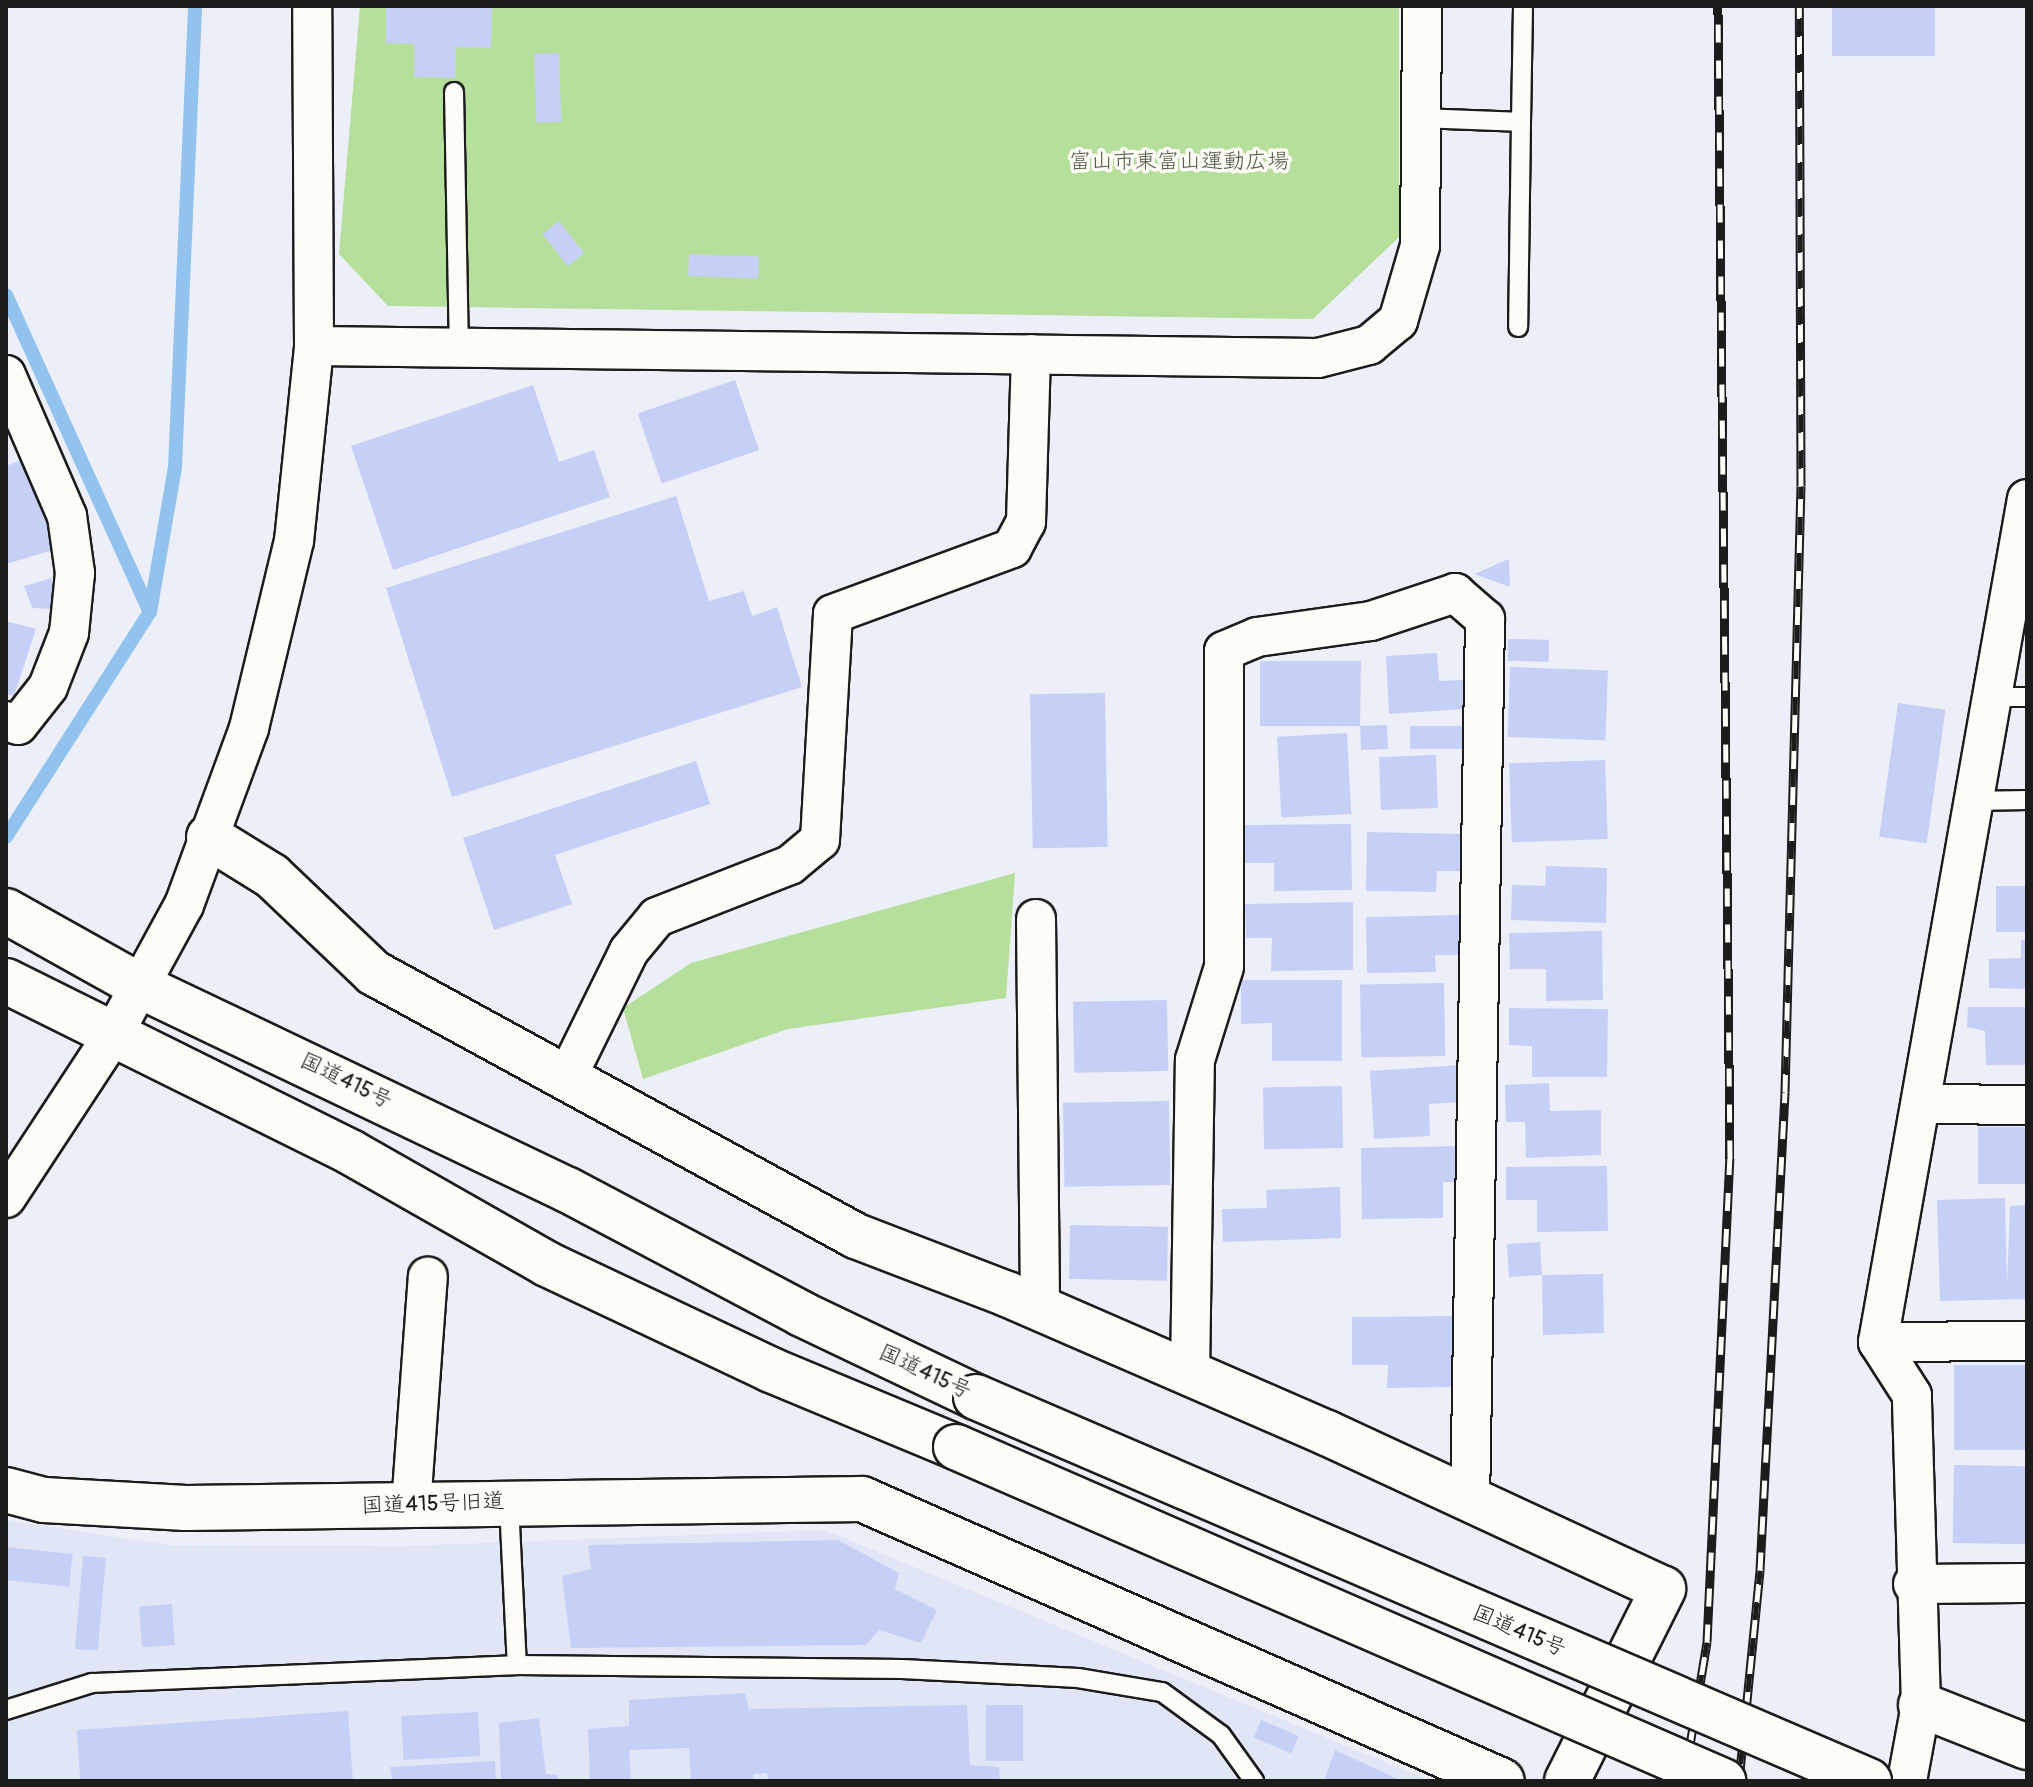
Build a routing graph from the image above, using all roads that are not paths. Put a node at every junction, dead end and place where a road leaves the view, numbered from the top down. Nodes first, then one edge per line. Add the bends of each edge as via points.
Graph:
1 (312, 6) edge
2 (1422, 6) edge
3 (1523, 6) edge
4 (454, 92) dead end
5 (1422, 118) junction
6 (1521, 122) junction
7 (1518, 327) dead end
8 (314, 346) junction
9 (459, 348) junction
10 (1031, 354) junction
11 (6, 375) edge
12 (2027, 499) edge
13 (1988, 697) junction
14 (2027, 697) edge
15 (10, 730) edge
16 (2027, 800) edge
17 (1970, 801) junction
18 (209, 837) junction
19 (19, 918) edge
20 (1036, 919) dead end
21 (6, 981) edge
22 (140, 986) junction
23 (113, 1035) junction
24 (567, 1077) junction
25 (1921, 1104) junction
26 (2027, 1105) edge
27 (6, 1198) edge
28 (428, 1277) dead end
29 (1040, 1310) junction
30 (2027, 1341) edge
31 (1878, 1342) junction
32 (1190, 1373) junction
33 (6, 1490) edge
34 (509, 1501) junction
35 (1470, 1501) junction
36 (411, 1506) junction
37 (2027, 1583) edge
38 (1913, 1584) junction
39 (517, 1665) junction
40 (1921, 1705) junction
41 (6, 1710) edge
42 (2027, 1747) edge
43 (1254, 1781) edge
44 (1502, 1781) edge
45 (1567, 1781) edge
46 (1723, 1781) edge
47 (1869, 1781) edge
48 (1907, 1781) edge

1 - 8 street
2 - 5 street
3 - 6 lane
4 - 9 lane
5 - 6 lane
5 - 10 street via 1420,246 1398,321 1369,345 1318,358
6 - 7 lane
8 - 9 street
8 - 18 street via 294,541 249,728
9 - 10 street
10 - 24 street via 1026,522 1012,548 833,614 820,840 790,865 657,917 629,951
11 - 15 street via 67,516 75,573 69,633 48,687
12 - 13 street
13 - 14 lane
13 - 17 street
16 - 17 lane
17 - 25 street
18 - 22 street via 184,905
18 - 24 main road via 272,876 374,973
19 - 22 main road, 国道415号
20 - 29 street
21 - 23 main road
22 - 23 street
22 - 47 main road, 国道415号, bridge via 525,1169 976,1397
23 - 27 street
23 - 46 main road, bridge via 352,1153 547,1264 771,1370
24 - 29 main road via 856,1236
25 - 26 street
25 - 31 street
28 - 36 street
29 - 32 main road
30 - 31 street
31 - 38 street via 1912,1395
32 - 35 main road
32 - 35 street via 1195,1060 1224,967 1224,651 1257,637 1371,621 1455,593 1485,619
33 - 36 main road, 国道415号旧道 via 44,1500 186,1508
34 - 36 main road, 国道415号旧道
34 - 39 lane
34 - 44 main road, 国道415号旧道 via 862,1499
35 - 45 main road via 1663,1589
37 - 38 street
38 - 40 street
39 - 41 lane via 92,1683
39 - 43 lane via 902,1669 1078,1678 1162,1692 1221,1735
40 - 42 main road
40 - 48 street

